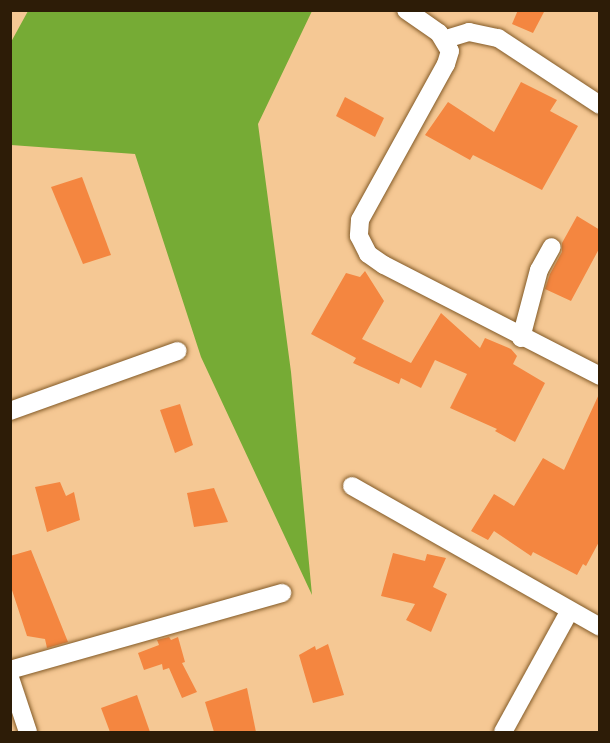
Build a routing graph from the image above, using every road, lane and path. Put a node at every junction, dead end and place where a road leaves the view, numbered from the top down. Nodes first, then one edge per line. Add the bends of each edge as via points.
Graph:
1 (406, 10) edge
2 (446, 39) junction
3 (600, 105) edge
4 (552, 247) dead end
5 (521, 338) junction
6 (177, 351) dead end
7 (600, 376) edge
8 (10, 411) edge
9 (352, 486) dead end
10 (282, 593) dead end
11 (569, 612) junction
12 (600, 627) edge
13 (10, 670) edge
14 (10, 678) edge
15 (28, 732) edge
16 (503, 732) edge

1 - 2 street
2 - 3 street via 469,32 498,38
2 - 5 street via 450,51 446,64 360,220 359,236 368,254 384,265
4 - 5 street via 539,270
5 - 7 street
6 - 8 street
9 - 11 street
10 - 13 street
11 - 12 street
11 - 16 street
14 - 15 street

